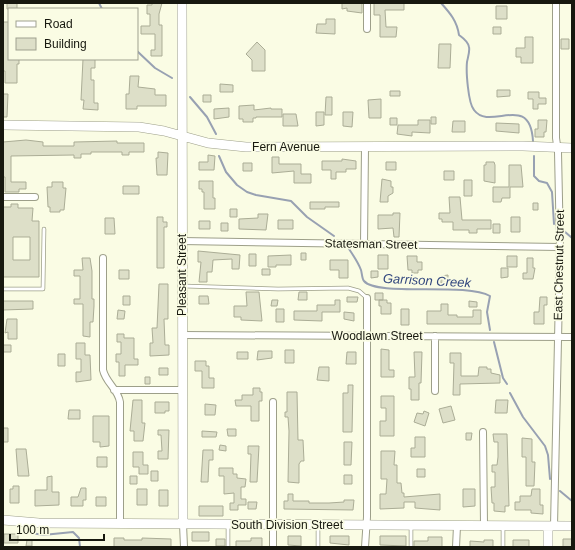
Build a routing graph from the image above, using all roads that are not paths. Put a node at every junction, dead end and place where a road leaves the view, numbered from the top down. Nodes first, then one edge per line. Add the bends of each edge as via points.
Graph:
1 (182, 3) edge
2 (367, 3) edge
3 (556, 3) edge
4 (367, 29) dead end
5 (3, 126) edge
6 (182, 136) junction
7 (365, 147) junction
8 (558, 148) junction
9 (572, 148) edge
10 (3, 197) edge
11 (35, 197) dead end
12 (44, 229) dead end
13 (182, 241) junction
14 (364, 244) junction
15 (560, 247) junction
16 (103, 258) dead end
17 (182, 286) junction
18 (3, 290) edge
19 (367, 298) joint
20 (182, 335) junction
21 (367, 336) junction
22 (435, 336) junction
23 (558, 337) junction
24 (572, 337) edge
25 (114, 390) junction
26 (182, 390) junction
27 (435, 391) dead end
28 (274, 402) dead end
29 (483, 432) dead end
30 (3, 520) edge
31 (120, 524) junction
32 (183, 524) junction
33 (228, 524) junction
34 (273, 524) junction
35 (318, 525) junction
36 (366, 525) junction
37 (411, 525) junction
38 (456, 526) junction
39 (484, 526) junction
40 (503, 526) junction
41 (551, 526) junction
42 (572, 526) edge
43 (184, 547) edge
44 (228, 547) edge
45 (273, 547) edge
46 (318, 547) edge
47 (365, 547) edge
48 (411, 547) edge
49 (456, 547) edge
50 (503, 547) edge
51 (548, 547) edge

1 - 6 street, Pleasant Street
2 - 4 street
3 - 8 street, East Chestnut Street
5 - 6 street, Fern Avenue via 129,126
6 - 7 street, Fern Avenue via 232,146
6 - 13 street, Pleasant Street
7 - 8 street, Fern Avenue
7 - 14 street
8 - 9 street, Fern Avenue
8 - 15 street, East Chestnut Street
10 - 11 street
12 - 18 lane via 43,289
13 - 14 street, Statesman Street
13 - 17 street, Pleasant Street
14 - 15 street, Statesman Street
15 - 23 street, East Chestnut Street
16 - 25 street via 103,370 107,382
17 - 19 lane via 348,288 359,291
17 - 20 street, Pleasant Street
19 - 21 street
20 - 21 street, Woodlawn Street
20 - 26 street, Pleasant Street
21 - 22 street, Woodlawn Street
21 - 36 street
22 - 23 street, Woodlawn Street
22 - 27 street
23 - 24 street, Woodlawn Street
23 - 41 street, East Chestnut Street
25 - 26 street
25 - 31 street via 120,402
26 - 32 street, Pleasant Street
28 - 34 street
29 - 39 street
30 - 31 street, South Division Street
31 - 32 street, South Division Street
32 - 33 street, South Division Street
32 - 43 street, Pleasant Street
33 - 34 street, South Division Street
33 - 44 lane
34 - 35 street, South Division Street
34 - 45 street
35 - 36 street, South Division Street
35 - 46 lane
36 - 37 street, South Division Street
36 - 47 street
37 - 38 street, South Division Street
37 - 48 lane
38 - 39 street, South Division Street
38 - 49 street
39 - 40 street, South Division Street
40 - 41 street, South Division Street
40 - 50 lane
41 - 42 street, South Division Street
41 - 51 street, East Chestnut Street

